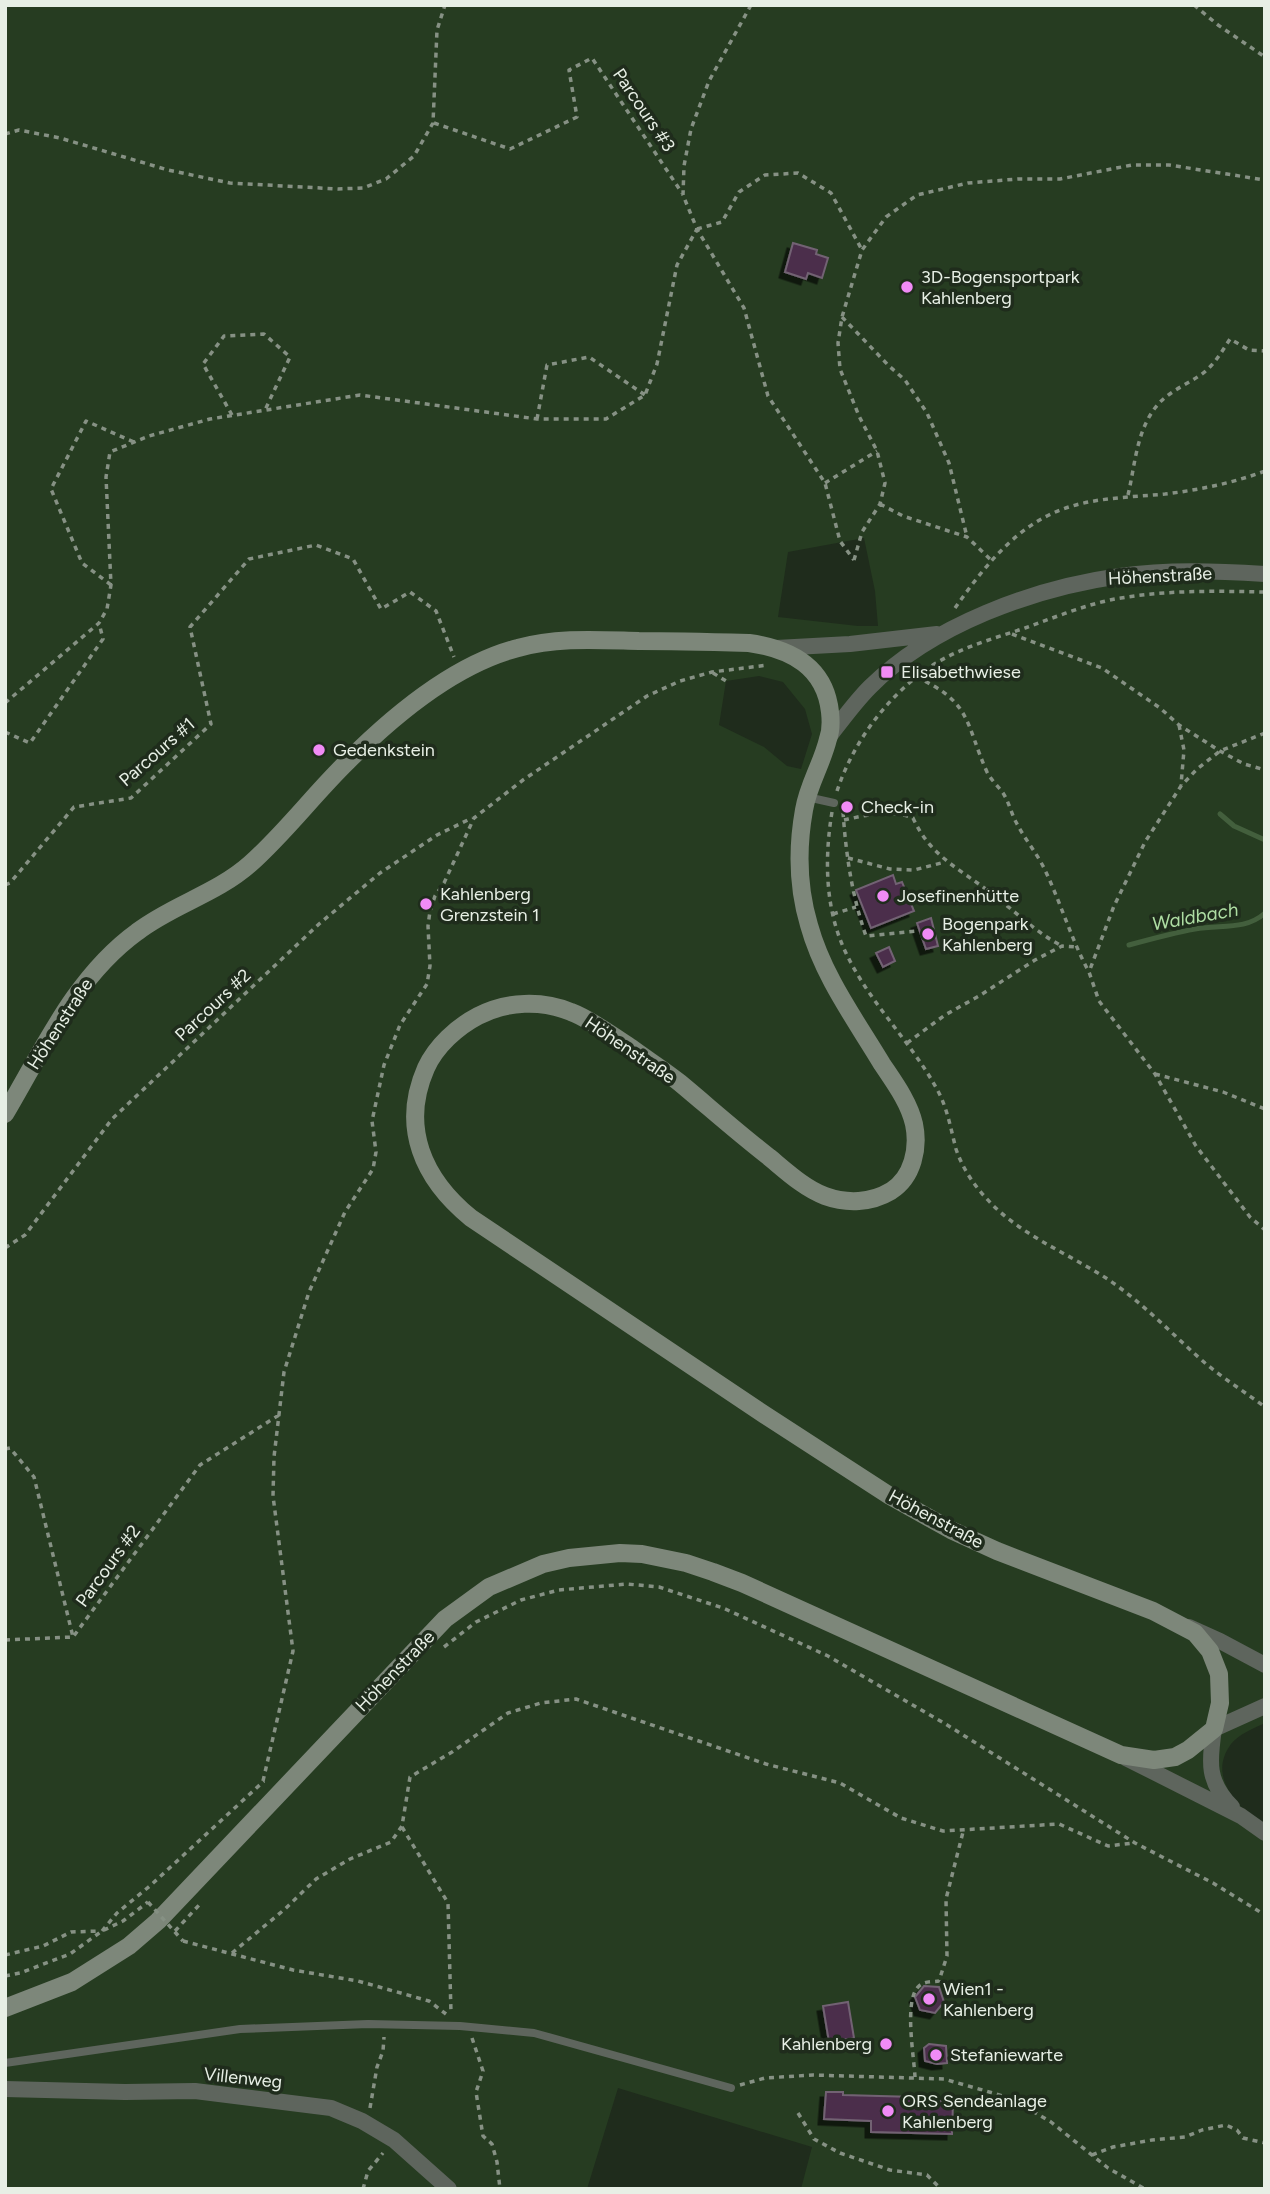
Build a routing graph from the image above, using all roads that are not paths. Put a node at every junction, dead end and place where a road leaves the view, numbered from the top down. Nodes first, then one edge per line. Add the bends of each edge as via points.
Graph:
1 (1265, 574) edge
2 (939, 634) junction
3 (776, 648) junction
4 (829, 737) junction
5 (807, 797) junction
6 (834, 803) road end
7 (5, 1114) edge
8 (1177, 1622) junction
9 (1265, 1665) edge
10 (1265, 1706) edge
11 (1214, 1728) junction
12 (1092, 1743) junction
13 (1241, 1816) junction
14 (1265, 1833) edge
15 (5, 2008) edge
16 (5, 2063) edge
17 (5, 2088) edge
18 (731, 2088) road end
19 (449, 2189) edge

1 - 2 street, Höhenstraße via 1121,576 1055,589
2 - 3 street, Höhenstraße
2 - 4 street, Höhenstraße via 870,687
3 - 4 street, Höhenstraße via 799,659 816,676 826,693
3 - 7 street, Höhenstraße via 726,642 574,640 516,648 460,673 403,712 347,761 235,877 138,930 108,956 73,998
4 - 5 street, Höhenstraße
5 - 6 lane
5 - 8 street, Höhenstraße via 800,859 805,911 815,945 831,980 899,1091 914,1126 910,1168 893,1190 853,1202 824,1196 601,1028 571,1012 530,1004 489,1010 474,1018 441,1044 429,1061 415,1105 425,1162 444,1192 471,1218 890,1496 997,1551
8 - 9 street, Höhenstraße
8 - 11 street, Höhenstraße via 1195,1633 1214,1658 1220,1703
10 - 11 street, Höhenstraße
11 - 12 street, Höhenstraße via 1188,1750 1165,1759 1137,1758
11 - 13 street, Höhenstraße via 1214,1780
12 - 13 street, Höhenstraße
12 - 15 street, Höhenstraße via 704,1569 620,1553 543,1564 489,1587 445,1619 129,1946 72,1982
13 - 14 street, Höhenstraße
16 - 18 lane via 240,2029 460,2026 534,2033
17 - 19 street, Villenweg via 195,2091 331,2108 394,2140

